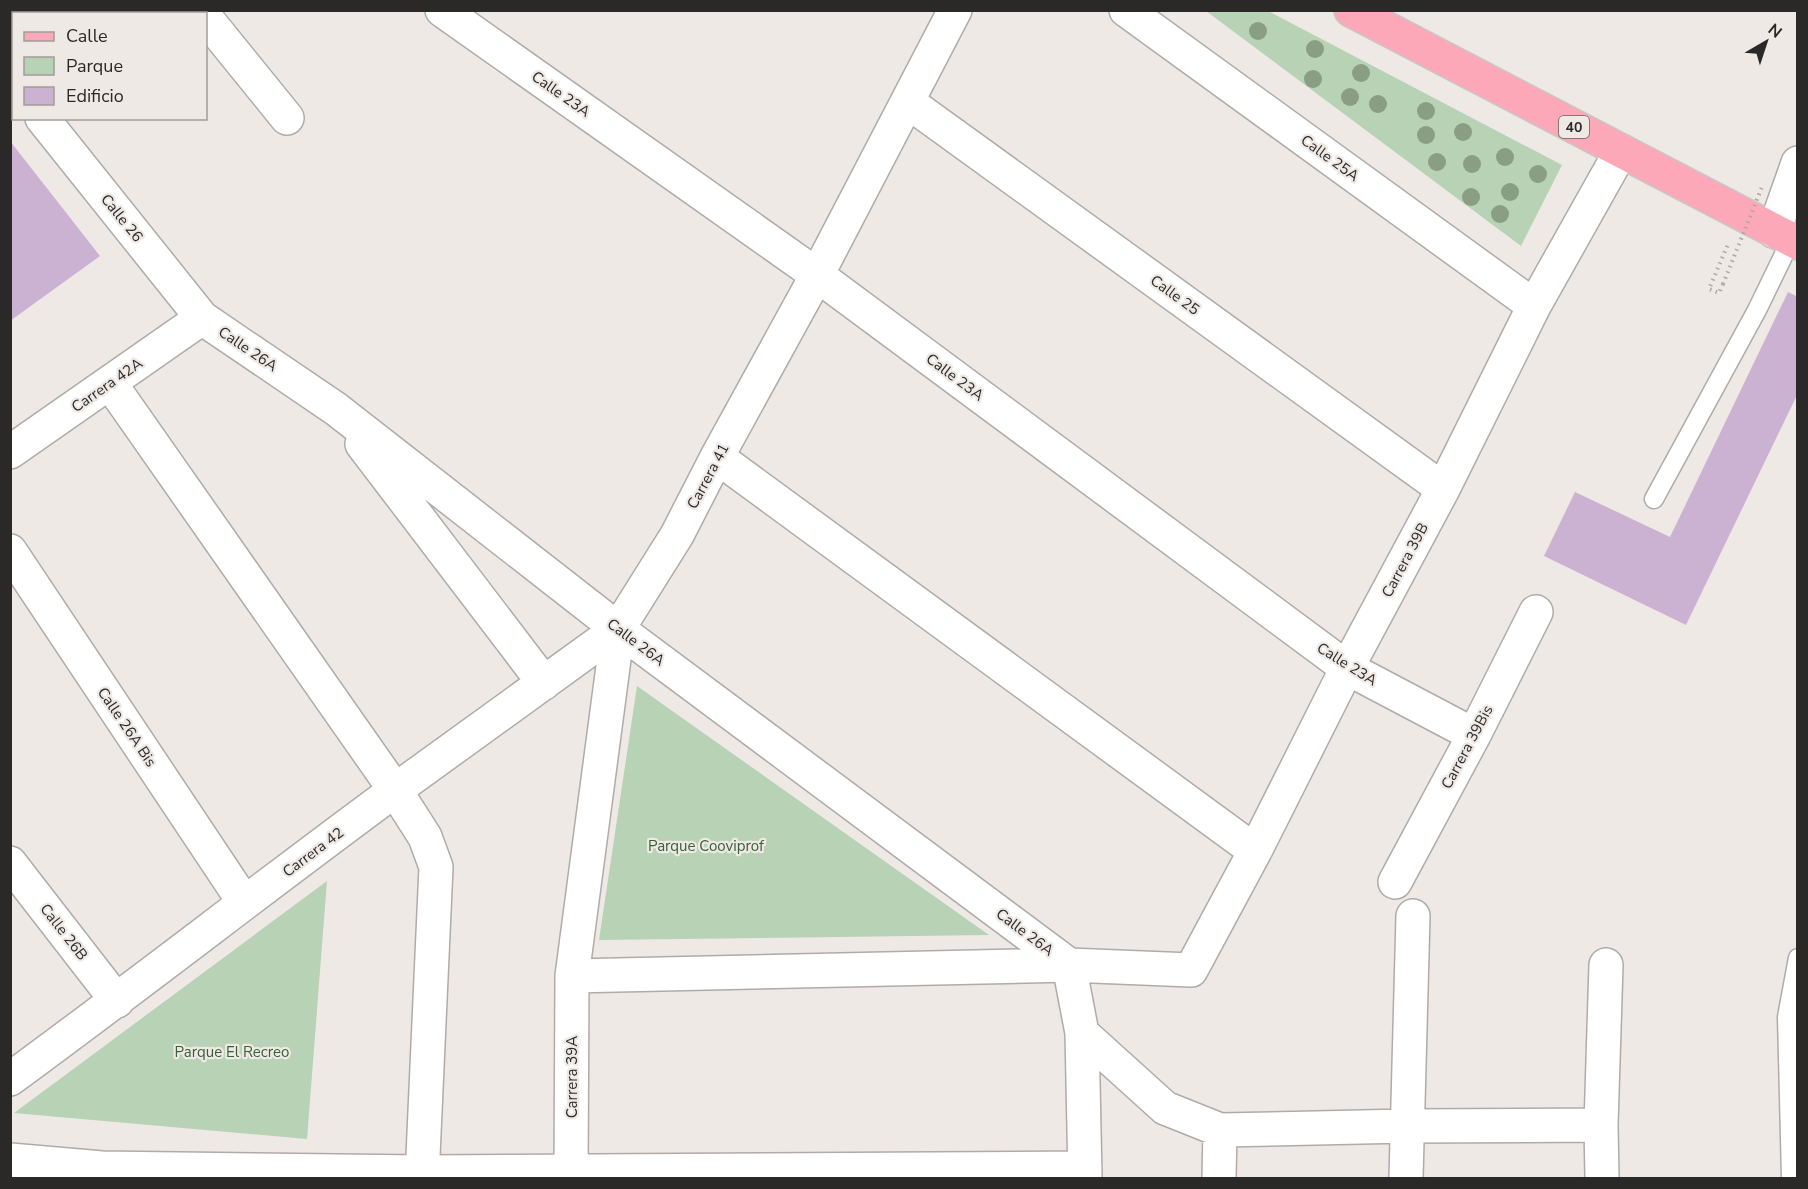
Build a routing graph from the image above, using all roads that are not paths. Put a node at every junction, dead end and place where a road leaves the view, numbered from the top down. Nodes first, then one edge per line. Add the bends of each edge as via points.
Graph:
1 (442, 10) edge
2 (956, 10) edge
3 (1126, 10) edge
4 (1351, 10) edge
5 (207, 19) edge
6 (908, 102) junction
7 (287, 118) dead end
8 (44, 120) edge
9 (1621, 151) junction
10 (1797, 163) edge
11 (1788, 238) edge
12 (817, 274) junction
13 (1534, 306) junction
14 (202, 318) junction
15 (110, 383) junction
16 (336, 409) junction
17 (10, 452) edge
18 (717, 457) junction
19 (1443, 489) junction
20 (1654, 499) dead end
21 (10, 551) edge
22 (1536, 612) dead end
23 (618, 629) junction
24 (1347, 668) junction
25 (544, 683) junction
26 (1474, 735) junction
27 (395, 790) junction
28 (1255, 851) junction
29 (10, 863) edge
30 (1395, 882) dead end
31 (244, 902) junction
32 (1413, 916) dead end
33 (1797, 958) edge
34 (1069, 965) junction
35 (1606, 965) dead end
36 (572, 976) junction
37 (117, 1001) junction
38 (1082, 1033) junction
39 (10, 1078) edge
40 (1601, 1125) junction
41 (1407, 1126) junction
42 (1220, 1130) junction
43 (10, 1160) edge
44 (102, 1173) edge
45 (1085, 1173) edge
46 (267, 1174) edge
47 (422, 1175) edge
48 (572, 1175) edge
49 (1219, 1179) edge
50 (1406, 1179) edge
51 (1602, 1179) edge
52 (1791, 1179) edge

1 - 12 street, Calle 23A
2 - 6 street, Carrera 41
3 - 13 street, Calle 25A
4 - 9 main road, 40
5 - 7 street
6 - 12 street, Carrera 41
6 - 19 street, Calle 25
8 - 14 street, Calle 26
9 - 11 main road, 40
9 - 13 street, Carrera 39B
10 - 11 street
11 - 20 lane via 1757,310
12 - 18 street, Carrera 41
12 - 24 street, Calle 23A
13 - 19 street, Carrera 39B
14 - 15 street, Carrera 42A
14 - 16 street, Calle 26A
15 - 17 street, Carrera 42A
15 - 27 street
16 - 23 street, Calle 26A
16 - 25 street
18 - 23 street, Carrera 41 via 677,535
18 - 28 street
19 - 24 street, Carrera 39B
21 - 31 street, Calle 26A Bis
22 - 26 street, Carrera 39Bis
23 - 25 street, Carrera 42
23 - 34 street, Calle 26A
23 - 36 street, Carrera 41
24 - 26 street, Calle 23A
24 - 28 street, Carrera 39B
25 - 27 street, Carrera 42
26 - 30 street, Carrera 39Bis
27 - 31 street, Carrera 42
27 - 47 street via 425,837 436,867
28 - 34 street, Carrera 39B via 1191,970
29 - 37 street, Calle 26B
31 - 37 street, Carrera 42
32 - 41 street
33 - 52 lane via 1787,1017
34 - 36 street
34 - 38 street
35 - 40 street
36 - 48 street, Carrera 39A
37 - 39 street, Carrera 42
38 - 42 street via 1165,1108
38 - 45 street
40 - 41 street
40 - 51 street
41 - 42 street
41 - 50 street
42 - 49 street
43 - 44 street
44 - 46 street
45 - 48 street
46 - 47 street
47 - 48 street

